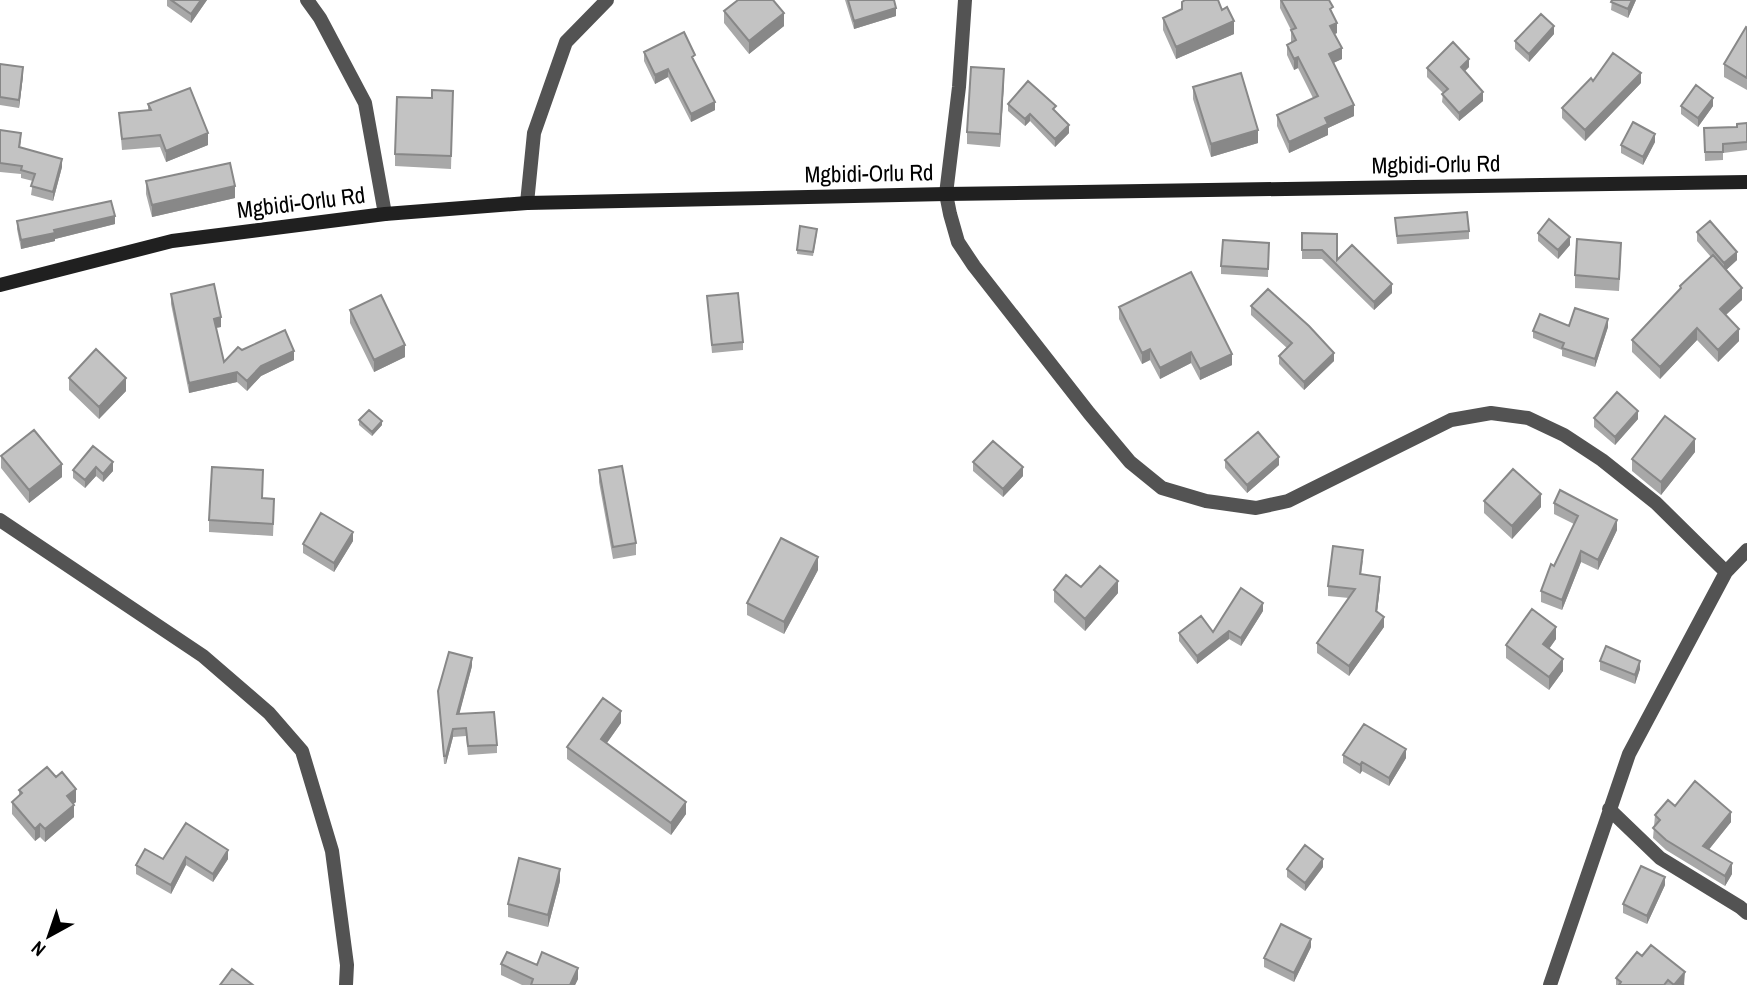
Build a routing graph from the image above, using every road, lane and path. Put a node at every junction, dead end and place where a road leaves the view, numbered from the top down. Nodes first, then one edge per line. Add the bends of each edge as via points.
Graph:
1 (306, 0) edge
2 (607, 0) edge
3 (965, 0) edge
4 (1747, 182) edge
5 (946, 194) junction
6 (527, 203) junction
7 (385, 214) junction
8 (0, 285) edge
9 (0, 520) edge
10 (1747, 550) edge
11 (1726, 572) junction
12 (1609, 809) junction
13 (1747, 913) edge
14 (346, 985) edge
15 (1550, 985) edge

1 - 7 street via 365,103
2 - 6 street via 566,42 534,133
3 - 5 street
4 - 5 main road, Mgbidi-Orlu Rd
5 - 6 main road, Mgbidi-Orlu Rd
5 - 11 street via 958,242 974,266 1130,462 1161,488 1256,508 1288,501 1451,420 1491,414 1528,418 1602,460 1656,503
6 - 7 main road, Mgbidi-Orlu Rd
7 - 8 main road, Mgbidi-Orlu Rd via 172,241
9 - 14 street via 203,656 269,713 302,751 332,852
10 - 11 street
11 - 12 street via 1629,754
12 - 13 street via 1660,858
12 - 15 street

